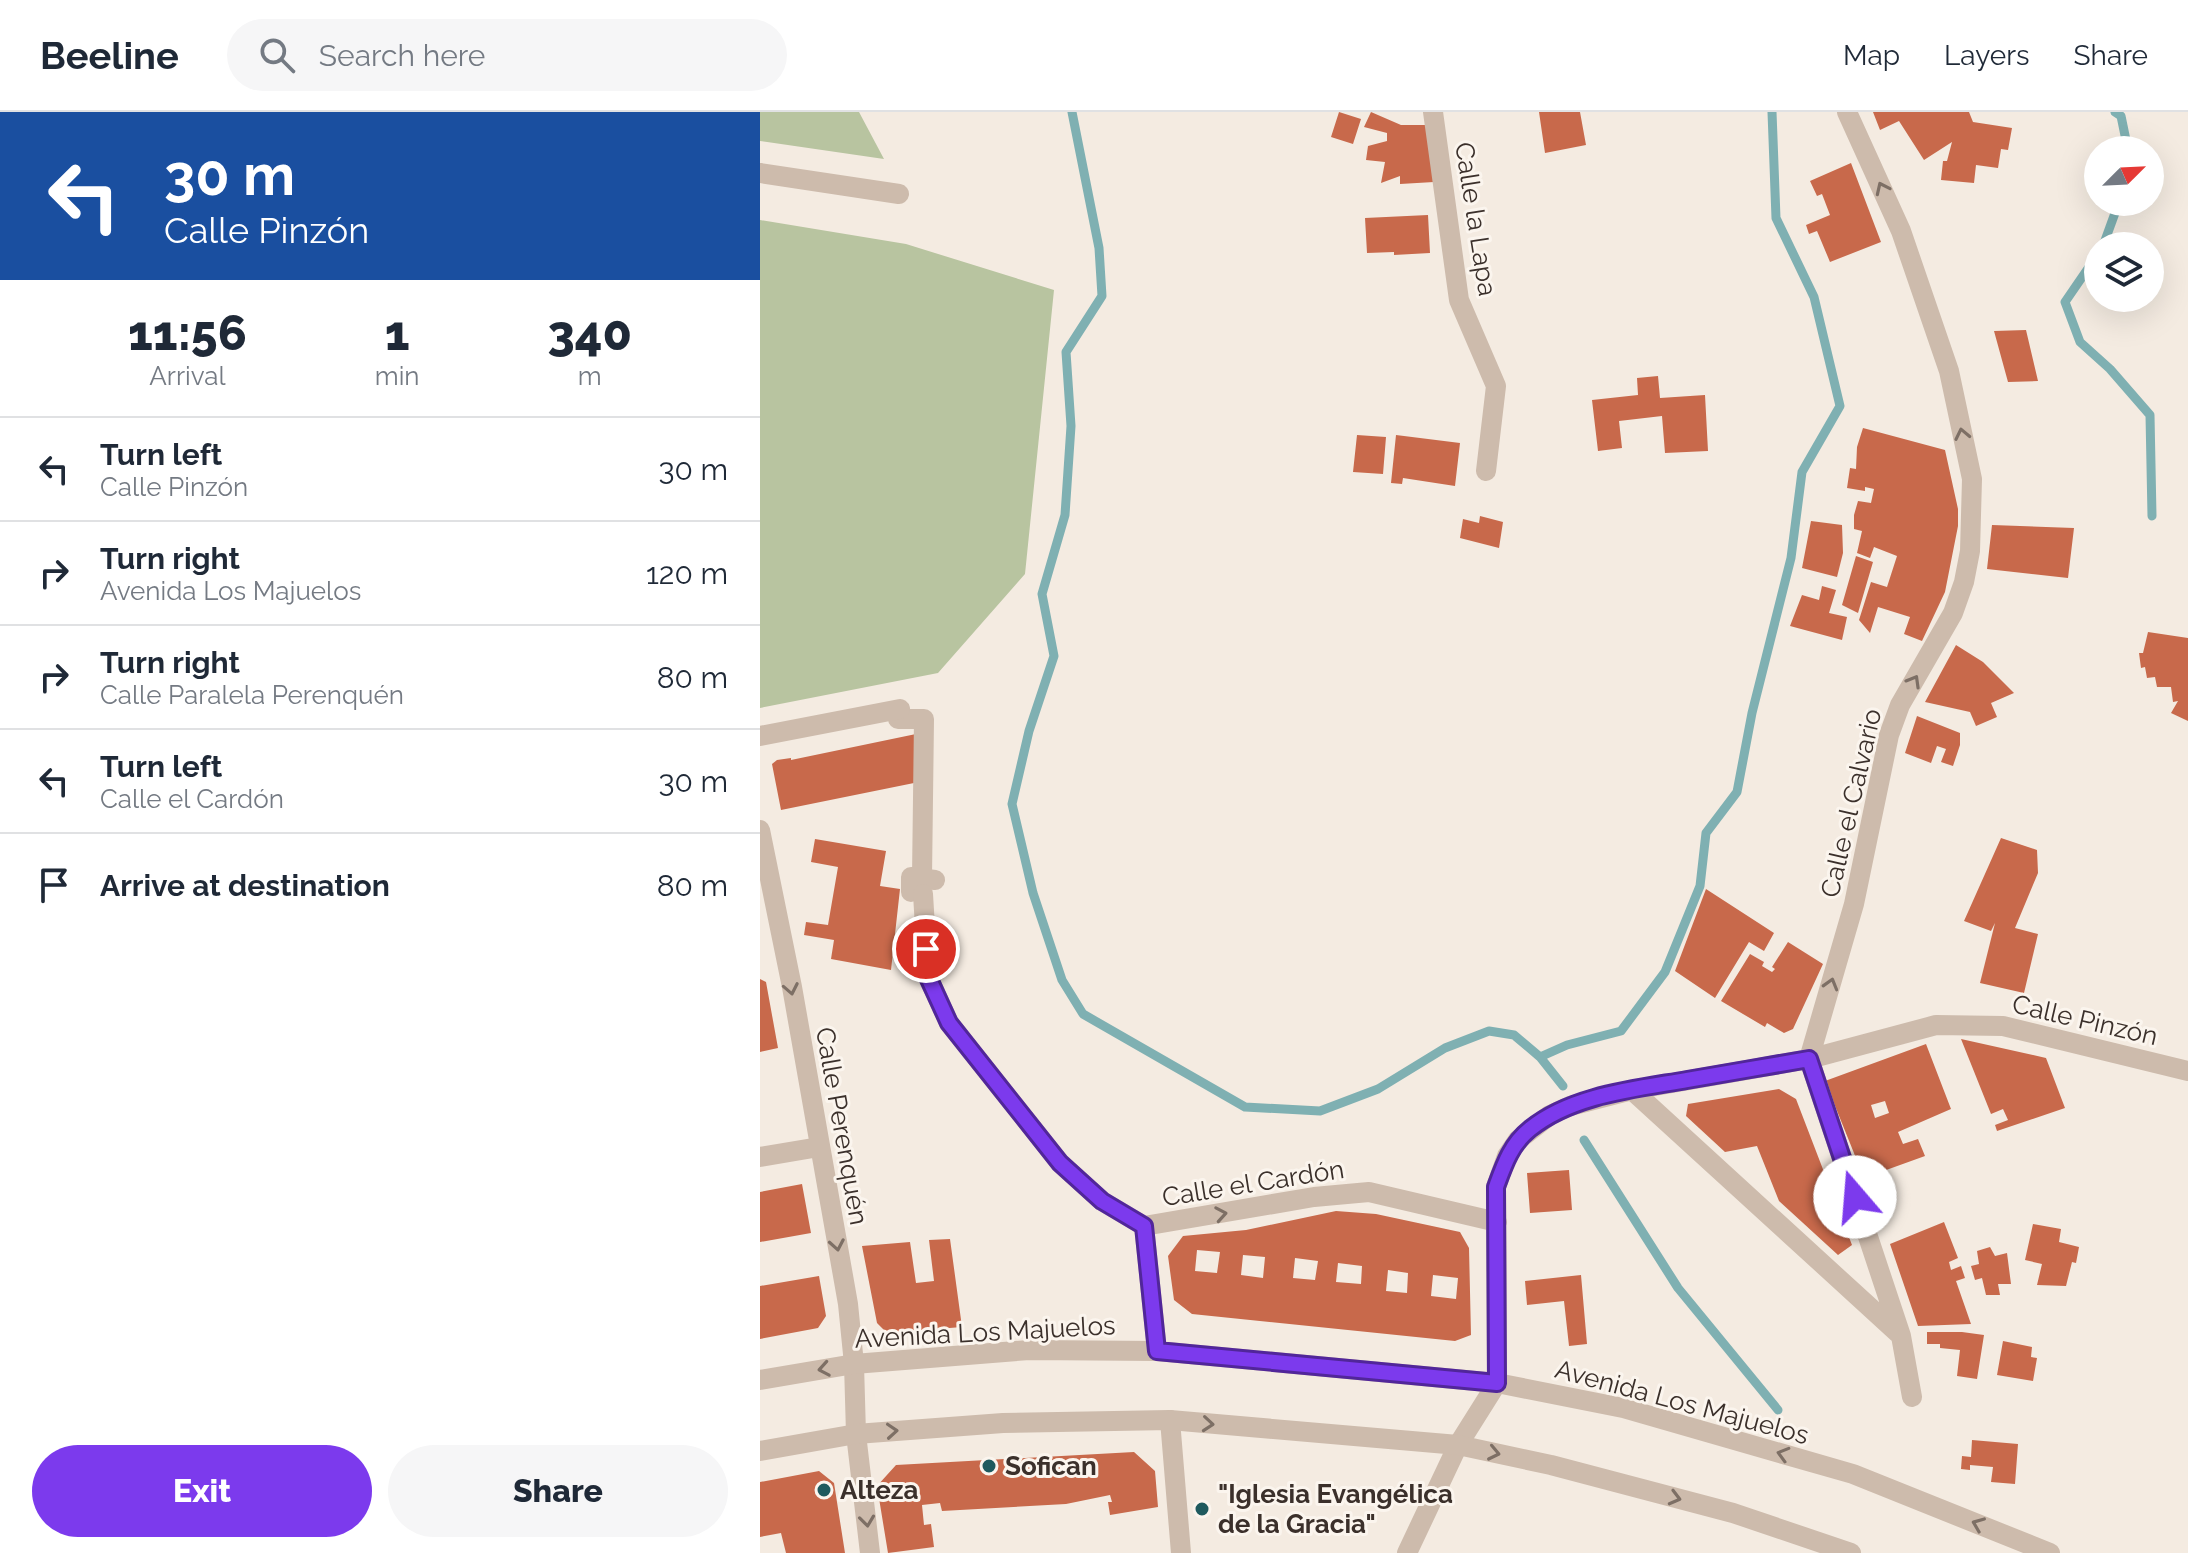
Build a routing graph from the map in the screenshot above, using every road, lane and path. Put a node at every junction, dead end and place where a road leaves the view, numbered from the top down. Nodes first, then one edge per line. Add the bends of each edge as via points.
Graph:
1 (1433, 112) edge
2 (1847, 112) edge
3 (760, 173) edge
4 (899, 194) dead end
5 (1486, 471) dead end
6 (760, 736) edge
7 (760, 830) edge
8 (781, 940) junction
9 (760, 944) edge
10 (1809, 1059) junction
11 (2188, 1071) edge
12 (1632, 1090) junction
13 (819, 1147) junction
14 (760, 1157) edge
15 (1497, 1222) junction
16 (1144, 1226) junction
17 (1901, 1336) junction
18 (1157, 1351) junction
19 (854, 1364) junction
20 (760, 1380) edge
21 (1497, 1383) junction
22 (1912, 1397) dead end
23 (1170, 1420) junction
24 (856, 1434) junction
25 (1458, 1445) junction
26 (760, 1451) edge
27 (870, 1553) edge
28 (1181, 1553) edge
29 (1407, 1553) edge
30 (1851, 1553) edge
31 (2050, 1553) edge

1 - 5 street, Calle la Lapa via 1459,300 1496,386
10 -> 2 street, Calle el Calvario via 1854,904 1889,735 1900,705 1953,613 1970,551 1972,479 1949,371 1901,231
3 - 4 street
6 - 16 street, Calle el Cardón via 899,714 924,719 928,977 949,1023 1060,1163 1102,1201
7 - 8 street, Calle Perenquén
8 - 9 street
8 -> 13 street, Calle Perenquén
10 - 11 street, Calle Pinzón via 1936,1025 2003,1026
10 - 12 street, Calle Pinzón
10 - 17 street
12 - 15 street, Calle Pinzón via 1570,1106 1518,1140 1496,1187
12 - 17 street
13 - 14 street
13 -> 19 street, Calle Perenquén
16 -> 15 street, Calle el Cardón via 1369,1192
15 - 21 street, Calle Pinzón
16 - 18 street
17 - 22 street
18 - 19 street, Avenida Los Majuelos via 1029,1350
18 - 21 street, Avenida Los Majuelos
19 -> 20 street, Avenida Los Majuelos
19 - 24 street, Calle Perenquén
21 - 25 street
31 -> 21 street, Avenida Los Majuelos via 1853,1474 1623,1408
24 -> 23 street via 1003,1423
23 -> 25 street
23 - 28 street
24 - 26 street
24 -> 27 street, Calle Perenquén
25 - 29 street
25 -> 30 street via 1733,1513

